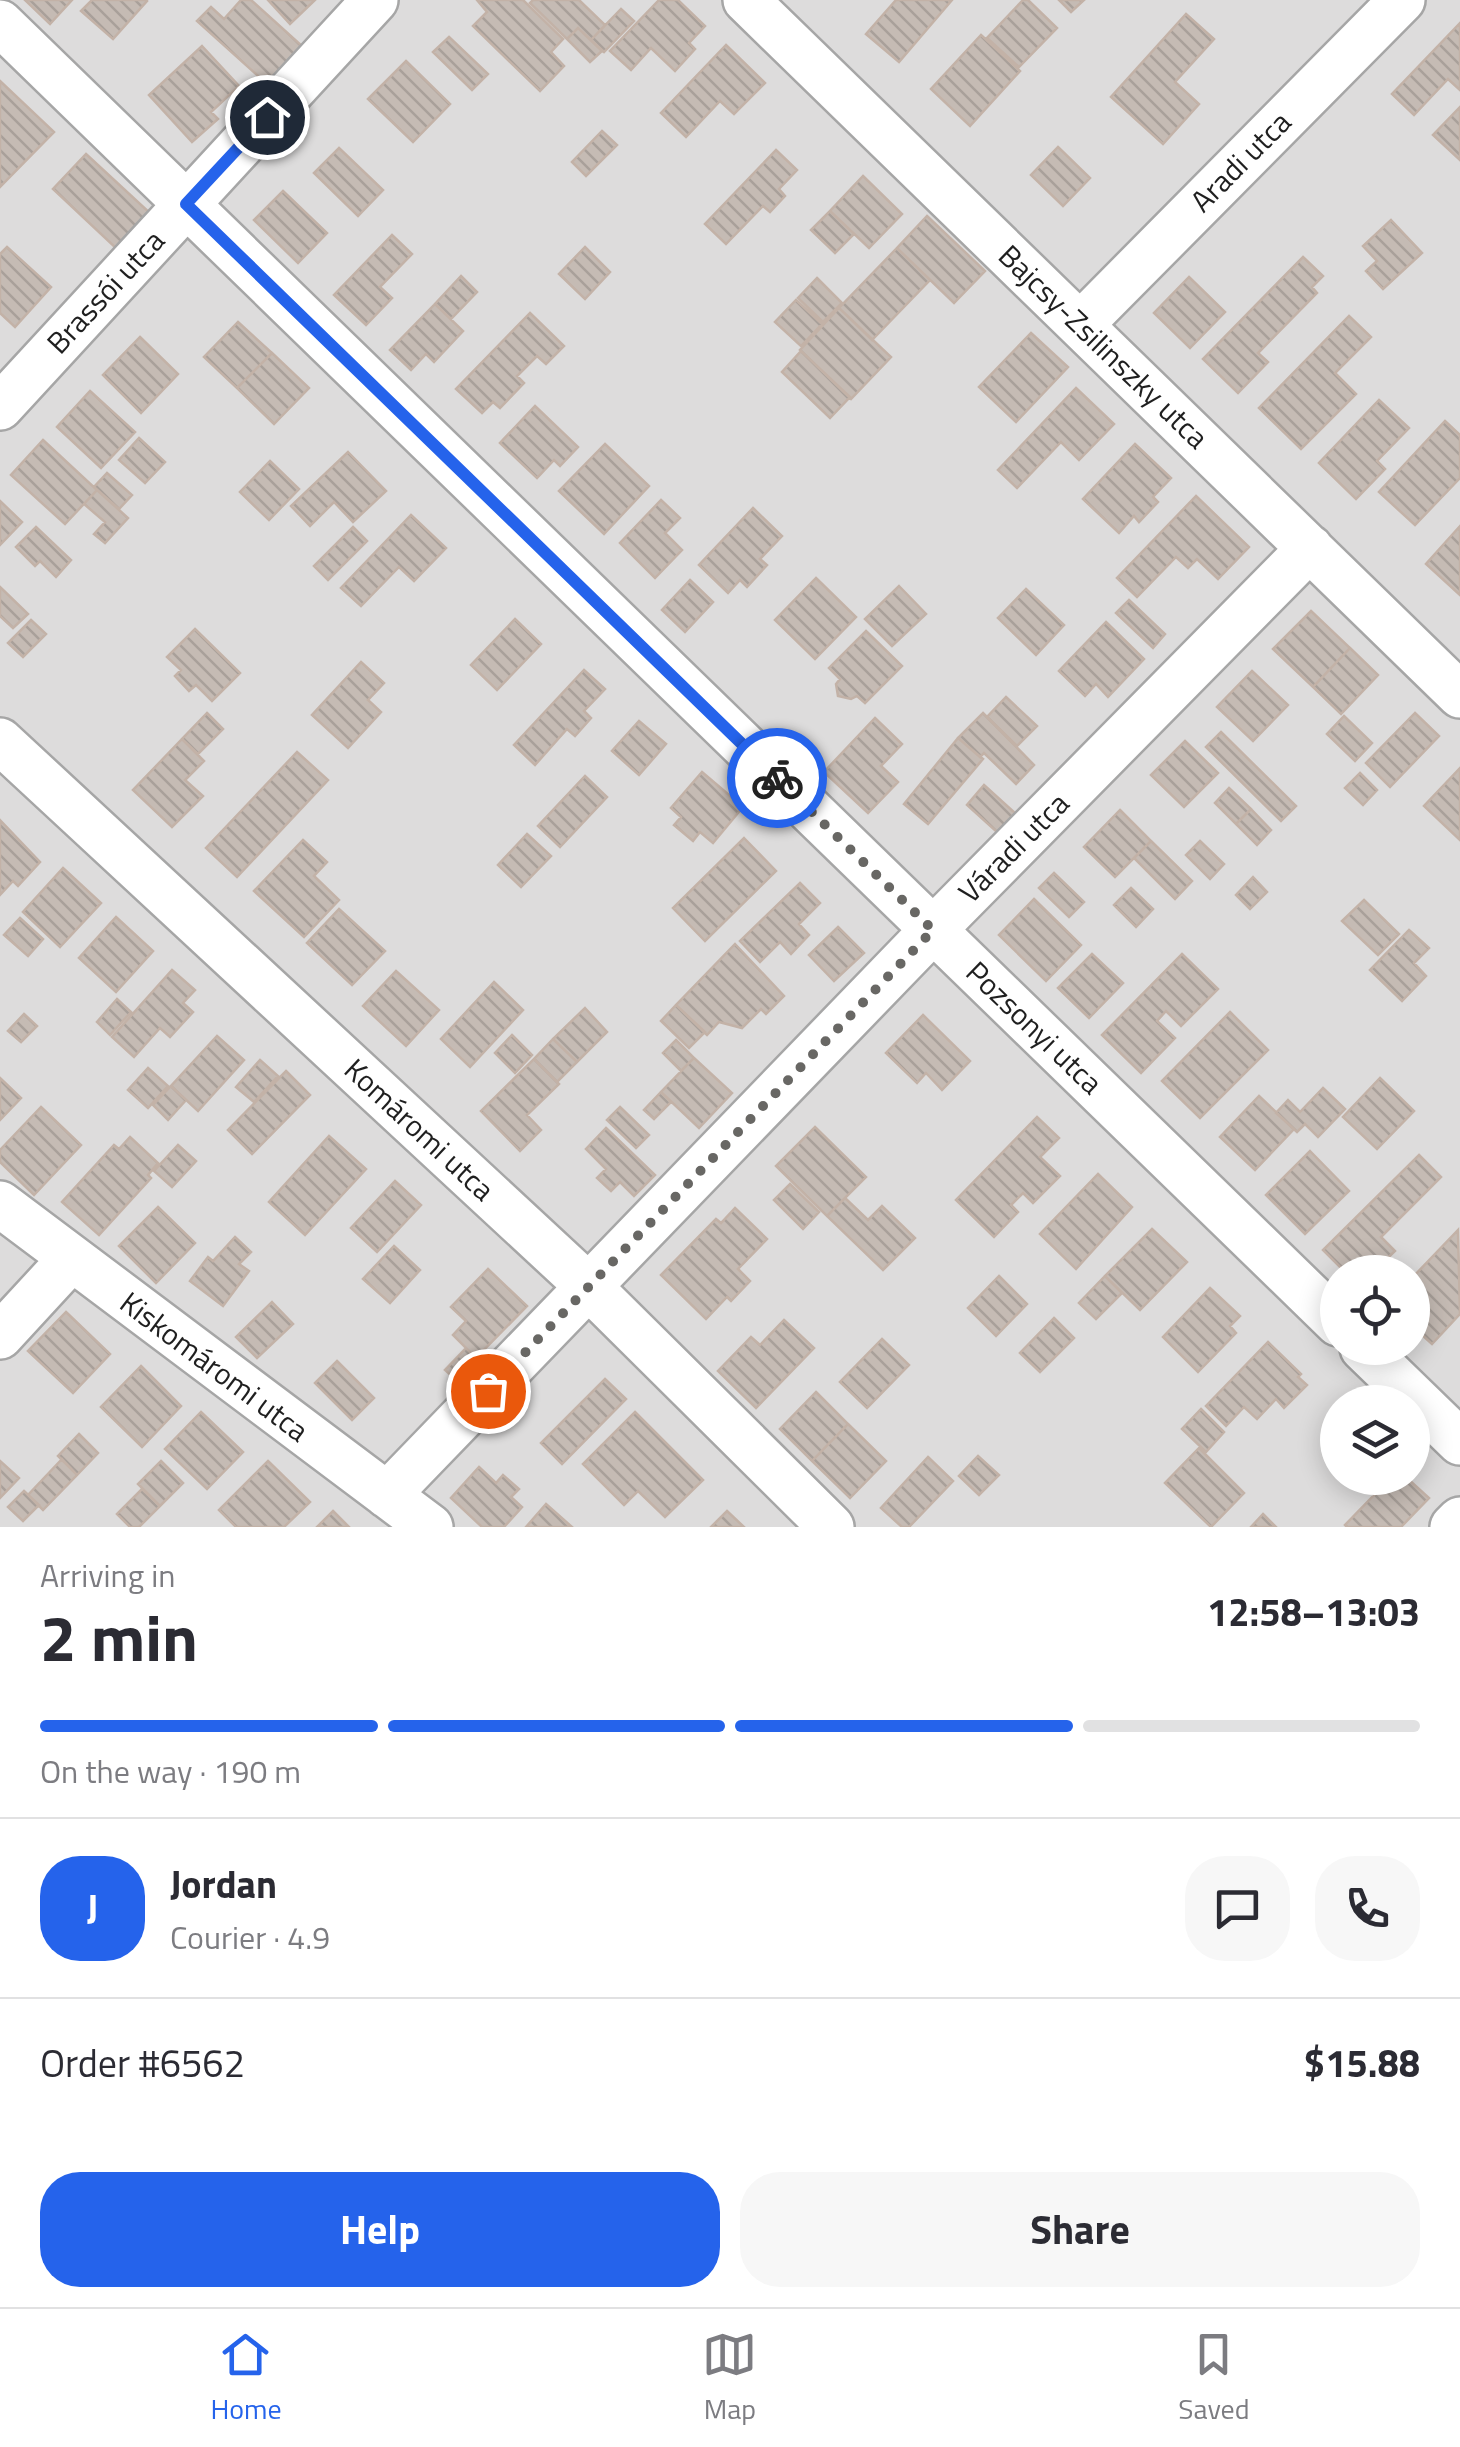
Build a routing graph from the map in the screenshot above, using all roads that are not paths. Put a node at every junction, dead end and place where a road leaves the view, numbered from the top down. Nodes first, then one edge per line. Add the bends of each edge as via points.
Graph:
1 (375, 0) edge
2 (746, 0) edge
3 (1402, 0) edge
4 (0, 23) edge
5 (186, 204) junction
6 (1080, 324) junction
7 (0, 407) edge
8 (1310, 548) junction
9 (1460, 695) edge
10 (0, 740) edge
11 (933, 930) junction
12 (0, 1204) edge
13 (70, 1260) junction
14 (589, 1287) junction
15 (1320, 1306) edge
16 (0, 1336) edge
17 (1381, 1365) edge
18 (1460, 1442) edge
19 (387, 1495) junction
20 (1460, 1520) edge
21 (430, 1527) edge
22 (831, 1527) edge
23 (1453, 1527) edge

1 - 5 street, Brassói utca
2 - 6 street, Bajcsy-Zsilinszky utca
3 - 6 street, Aradi utca
4 - 5 street, Pozsonyi utca
5 - 7 street, Brassói utca
5 - 11 street, Pozsonyi utca
6 - 8 street, Bajcsy-Zsilinszky utca
8 - 9 street, Bajcsy-Zsilinszky utca
8 - 11 street, Váradi utca
10 - 14 street, Komáromi utca
11 - 14 street, Váradi utca
11 - 15 street, Pozsonyi utca
12 - 13 street, Kiskomáromi utca
13 - 16 street
13 - 19 street, Kiskomáromi utca
14 - 19 street, Váradi utca
14 - 22 street, Komáromi utca
17 - 18 street
19 - 21 street, Kiskomáromi utca
20 - 23 street

